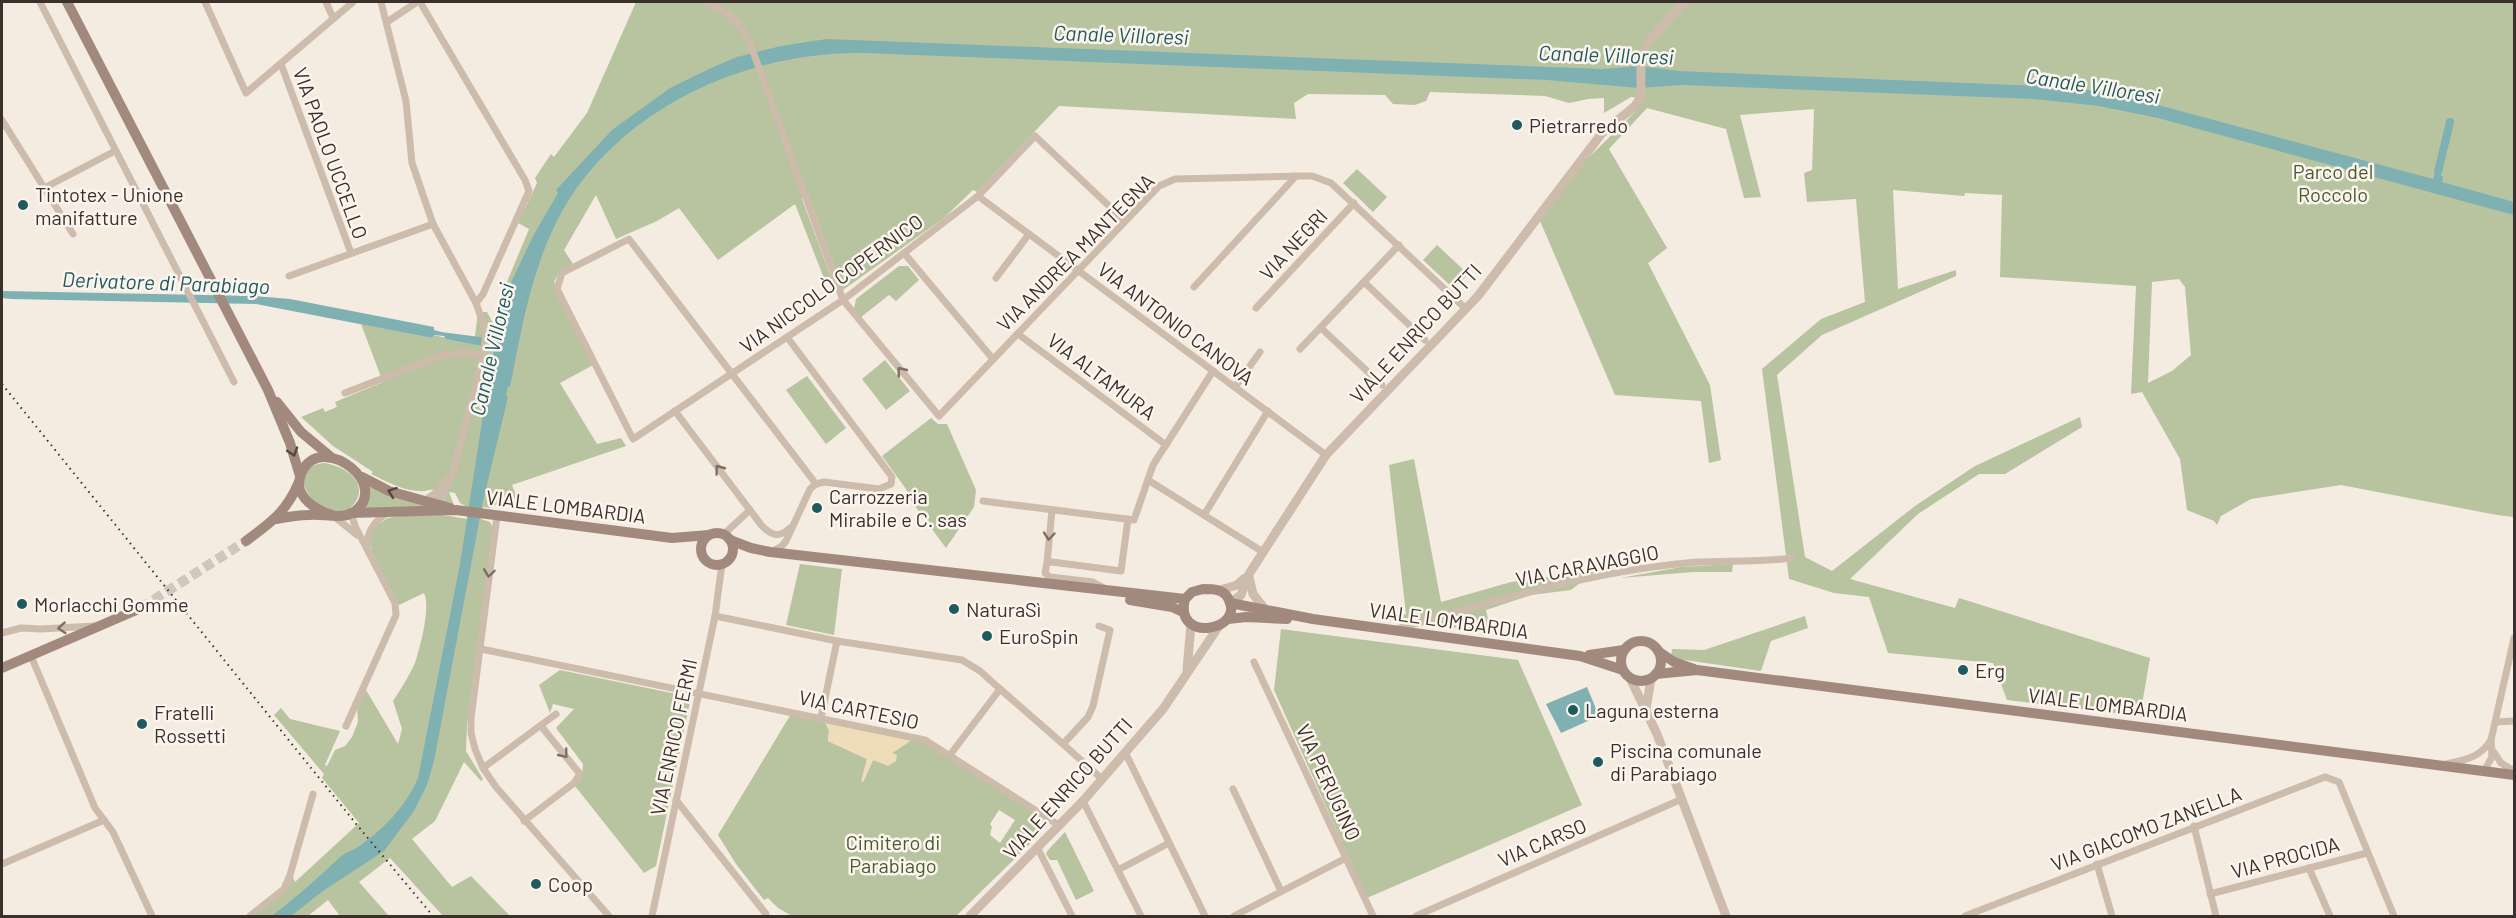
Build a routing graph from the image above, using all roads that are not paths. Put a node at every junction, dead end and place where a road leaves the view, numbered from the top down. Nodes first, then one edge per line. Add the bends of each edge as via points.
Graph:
1 (40, 2) edge
2 (205, 2) edge
3 (326, 2) edge
4 (353, 2) edge
5 (381, 2) edge
6 (419, 2) edge
7 (705, 2) edge
8 (1684, 2) edge
9 (70, 4) edge
10 (333, 18) junction
11 (387, 22) junction
12 (280, 64) junction
13 (2, 120) edge
14 (115, 151) junction
15 (1296, 176) junction
16 (44, 188) junction
17 (978, 196) junction
18 (1354, 203) junction
19 (1125, 221) junction
20 (433, 224) junction
21 (73, 234) dead end
22 (1029, 234) junction
23 (1399, 245) junction
24 (351, 253) junction
25 (904, 253) junction
26 (1078, 270) junction
27 (289, 276) dead end
28 (996, 278) dead end
29 (1364, 282) junction
30 (1194, 287) dead end
31 (843, 300) junction
32 (476, 303) junction
33 (1256, 308) dead end
34 (1466, 309) junction
35 (1321, 328) junction
36 (1018, 334) junction
37 (787, 337) junction
38 (1425, 340) dead end
39 (1300, 349) dead end
40 (1260, 352) dead end
41 (483, 356) junction
42 (993, 359) junction
43 (1213, 371) junction
44 (732, 374) junction
45 (234, 382) dead end
46 (1382, 385) dead end
47 (1235, 387) junction
48 (268, 390) junction
49 (345, 393) dead end
50 (675, 411) junction
51 (1268, 411) junction
52 (1166, 445) junction
53 (1326, 455) junction
54 (334, 459) junction
55 (453, 472) junction
56 (362, 477) junction
57 (300, 478) junction
58 (1148, 480) junction
59 (816, 484) junction
60 (446, 491) junction
61 (424, 501) junction
62 (982, 501) dead end
63 (440, 504) junction
64 (750, 510) junction
65 (1052, 510) junction
66 (460, 511) junction
67 (430, 512) junction
68 (351, 513) junction
69 (387, 513) junction
70 (332, 515) junction
71 (1204, 515) junction
72 (497, 516) junction
73 (276, 519) junction
74 (1131, 519) junction
75 (792, 527) junction
76 (709, 535) junction
77 (726, 537) junction
78 (672, 538) junction
79 (246, 541) tunnel mouth
80 (786, 541) junction
81 (751, 548) junction
82 (701, 551) junction
83 (770, 552) junction
84 (1263, 552) junction
85 (368, 553) junction
86 (732, 554) junction
87 (797, 555) junction
88 (1792, 558) dead end
89 (1047, 563) junction
90 (722, 564) junction
91 (1249, 574) junction
92 (1038, 583) junction
93 (1220, 590) junction
94 (1108, 591) junction
95 (1185, 599) junction
96 (1230, 603) junction
97 (141, 608) tunnel mouth
98 (1265, 609) junction
99 (1183, 612) junction
100 (715, 616) junction
101 (1313, 619) junction
102 (1223, 622) junction
103 (1191, 624) junction
104 (102, 625) junction
105 (1099, 626) dead end
106 (1394, 630) junction
107 (2, 633) edge
108 (2514, 638) edge
109 (837, 641) junction
110 (481, 649) junction
111 (1624, 650) junction
112 (1658, 651) junction
113 (31, 656) junction
114 (1580, 656) junction
115 (1254, 662) dead end
116 (2, 668) edge
117 (1697, 670) junction
118 (1626, 674) junction
119 (1654, 677) junction
120 (1184, 679) junction
121 (1000, 689) junction
122 (699, 693) junction
123 (1646, 708) junction
124 (556, 714) dead end
125 (821, 718) junction
126 (2514, 721) edge
127 (2496, 722) junction
128 (346, 726) dead end
129 (541, 726) junction
130 (1063, 744) junction
131 (2492, 744) junction
132 (1125, 752) junction
133 (2483, 752) junction
134 (950, 755) junction
135 (2438, 765) junction
136 (483, 768) junction
137 (2484, 771) junction
138 (2514, 773) edge
139 (1102, 779) junction
140 (1233, 789) dead end
141 (313, 794) dead end
142 (1682, 799) junction
143 (676, 800) junction
144 (1083, 801) junction
145 (104, 820) junction
146 (524, 821) junction
147 (1060, 826) junction
148 (2194, 826) junction
149 (1169, 843) junction
150 (1038, 849) junction
151 (2367, 853) junction
152 (1346, 858) junction
153 (2, 864) edge
154 (2097, 864) junction
155 (2309, 868) junction
156 (1118, 870) junction
157 (1281, 891) junction
158 (2211, 894) junction
159 (766, 915) edge
160 (152, 916) edge
161 (250, 916) edge
162 (608, 916) edge
163 (652, 916) edge
164 (970, 916) edge
165 (1072, 916) edge
166 (1141, 916) edge
167 (1205, 916) edge
168 (1234, 916) edge
169 (1373, 916) edge
170 (1416, 916) edge
171 (1726, 916) edge
172 (1965, 916) edge
173 (2112, 916) edge
174 (2216, 916) edge
175 (2330, 916) edge
176 (2394, 916) edge

1 - 14 street
2 - 12 street via 246,93
3 - 10 street
4 - 10 street
5 - 11 street
6 - 11 street
6 - 32 street via 529,191
7 - 31 street via 736,20 750,43
8 - 34 street, VIALE ENRICO BUTTI via 1641,54 1641,97 1635,106 1602,133
9 - 48 main road, VIALE LOMBARDIA
10 - 12 street
11 - 20 street via 406,101 412,163
12 - 24 street, VIA PAOLO UCCELLO
13 - 16 street
14 - 16 street
14 - 45 street
15 - 18 street, VIA ANDREA MANTEGNA via 1312,176 1331,183
15 - 19 street, VIA ANDREA MANTEGNA via 1170,181 1159,186
15 - 30 street
16 - 21 street
17 - 19 street, VIA NICCOLÒ COPERNICO via 1035,136
17 - 22 street, VIA ANTONIO CANOVA
17 - 25 street, VIA NICCOLÒ COPERNICO
18 - 23 street, VIA ANDREA MANTEGNA
18 - 33 street, VIA NEGRI
19 - 26 street, VIA ANDREA MANTEGNA
20 - 24 street
20 - 32 street
22 - 26 street, VIA ANTONIO CANOVA
22 - 28 street
23 - 29 street
23 - 34 street, VIA ANDREA MANTEGNA
24 - 27 street
25 - 31 street, VIA NICCOLÒ COPERNICO
25 - 42 street
26 - 36 street, VIA ANDREA MANTEGNA
26 - 43 street, VIA ANTONIO CANOVA
29 - 35 street
29 - 38 street
31 - 37 street, VIA NICCOLÒ COPERNICO
42 -> 31 street, VIA ANDREA MANTEGNA via 939,416
32 - 41 street via 486,338
34 - 53 street, VIALE ENRICO BUTTI
35 - 39 street
35 - 46 street
36 - 42 street, VIA ANDREA MANTEGNA
36 - 52 street, VIA ALTAMURA
37 - 44 street, VIA NICCOLÒ COPERNICO
37 - 59 street via 891,474 891,484 879,489
40 - 47 street
41 - 49 street via 440,356
41 - 55 street
43 - 47 street, VIA ANTONIO CANOVA
43 - 52 street
44 - 50 street, VIA NICCOLÒ COPERNICO
44 - 50 street, VIA NICCOLÒ COPERNICO via 629,239 562,273 557,289 633,440
44 - 59 street
47 - 51 street, VIA ANTONIO CANOVA
48 - 54 main road, VIALE LOMBARDIA via 301,432
48 -> 57 main road, VIALE LOMBARDIA
64 -> 50 street
51 - 53 street, VIA ANTONIO CANOVA
51 - 71 street
52 - 58 street
53 - 84 street, VIALE ENRICO BUTTI
54 - 56 main road, VIALE LOMBARDIA
54 - 57 main road via 314,459 305,466
55 - 60 street
55 - 61 street
61 -> 56 main road, VIALE LOMBARDIA via 389,491
56 - 68 main road via 364,499
57 - 70 main road, VIALE LOMBARDIA via 301,492 309,502
57 - 73 main road via 289,503
58 - 71 street
58 - 74 street
59 - 75 street
60 - 63 street
60 - 66 street
61 - 63 main road, VIALE LOMBARDIA
62 - 65 street
63 - 66 main road, VIALE LOMBARDIA
63 - 67 street
64 - 75 street via 776,536
64 - 77 street
65 - 74 street
65 -> 89 street
66 - 67 main road, VIALE LOMBARDIA
66 - 72 main road, VIALE LOMBARDIA
67 - 69 main road, VIALE LOMBARDIA
68 - 69 main road, VIALE LOMBARDIA
68 - 70 main road, VIALE LOMBARDIA
68 - 85 street
69 - 85 street via 369,531
70 - 73 main road
70 - 85 street via 353,531
71 - 84 street
72 - 78 main road, VIALE LOMBARDIA
72 -> 110 street
73 - 79 main road
74 - 89 street via 1121,571
75 - 80 street
76 - 77 main road, VIALE LOMBARDIA
76 - 78 main road, VIALE LOMBARDIA
76 - 82 main road
77 - 81 main road, VIALE LOMBARDIA
77 - 86 main road
78 - 82 main road, VIALE LOMBARDIA
80 - 83 street
80 - 87 street
81 - 83 main road, VIALE LOMBARDIA
81 - 86 main road, VIALE LOMBARDIA
82 - 90 main road, VIALE LOMBARDIA via 709,562
83 - 87 main road, VIALE LOMBARDIA
84 - 91 street, VIALE ENRICO BUTTI
85 - 128 street via 395,603 396,615
86 - 90 main road, VIALE LOMBARDIA
87 - 92 main road, VIALE LOMBARDIA
88 - 106 street, VIA CARAVAGGIO via 1686,563 1609,574 1540,588
89 - 94 street via 1046,573 1050,577 1093,582
90 - 100 street, VIA ENRICO FERMI
91 - 93 street via 1238,585
91 - 96 street, VIALE ENRICO BUTTI via 1241,595
91 - 98 street via 1253,594
92 - 94 main road, VIALE LOMBARDIA
92 - 99 main road, VIALE LOMBARDIA
93 - 95 main road via 1203,589
93 - 96 main road
94 - 95 main road, VIALE LOMBARDIA
95 - 99 main road
96 - 98 main road, VIALE LOMBARDIA
96 - 102 main road
97 - 104 main road
98 - 101 main road, VIALE LOMBARDIA
99 - 103 main road
100 - 109 street
100 - 122 street, VIA ENRICO FERMI
101 - 102 main road, VIALE LOMBARDIA via 1246,617
101 - 106 main road, VIALE LOMBARDIA
102 - 103 main road via 1199,628
102 - 120 street, VIALE ENRICO BUTTI
103 - 120 street
104 -> 107 street via 21,627
104 - 113 main road
105 - 130 street via 1110,630 1093,706
106 - 114 main road, VIALE LOMBARDIA
108 - 127 street
109 - 121 street via 963,660
109 - 125 street
110 - 122 street, VIA CARTESIO
110 - 136 street via 471,733
111 - 112 main road, VIALE LOMBARDIA via 1639,641 1652,644
111 - 114 main road, VIALE LOMBARDIA
111 - 118 main road via 1621,658
112 - 117 main road, VIALE LOMBARDIA
112 - 119 main road via 1661,663
113 - 116 main road
113 - 145 street via 95,808
114 - 118 main road, VIALE LOMBARDIA
115 - 152 street, VIA PERUGINO
117 - 119 main road, VIALE LOMBARDIA
117 - 135 main road, VIALE LOMBARDIA
118 - 119 main road, VIALE LOMBARDIA via 1638,681
118 - 123 street
119 - 123 street
120 - 132 street, VIALE ENRICO BUTTI
121 - 130 street
121 - 134 street
122 - 125 street, VIA CARTESIO
122 - 143 street, VIA ENRICO FERMI
123 - 142 street
124 - 129 street
125 - 134 street, VIA CARTESIO via 925,740
126 - 127 street
127 - 131 street
129 - 136 street
129 -> 146 street via 580,774 574,783
130 - 139 street
131 - 133 street
131 - 137 street via 2492,757
131 - 138 street via 2500,763
132 - 139 street, VIALE ENRICO BUTTI
132 - 149 street
133 - 135 street
133 - 137 street
134 - 147 street, VIA CARTESIO
135 - 137 main road, VIALE LOMBARDIA
136 - 146 street
137 - 138 main road, VIALE LOMBARDIA
139 - 144 street, VIALE ENRICO BUTTI
140 - 157 street
141 - 161 street via 284,889
142 - 170 street, VIA CARSO
142 - 171 street
143 - 159 street
143 - 163 street, VIA ENRICO FERMI
144 - 147 street, VIALE ENRICO BUTTI
144 - 156 street
145 - 153 street
145 - 160 street
146 - 162 street
147 - 150 street, VIALE ENRICO BUTTI
148 - 151 street, VIA GIACOMO ZANELLA via 2325,777 2339,782
148 - 154 street, VIA GIACOMO ZANELLA
148 - 158 street
149 - 156 street
149 - 167 street
150 - 164 street, VIALE ENRICO BUTTI
150 - 165 street
151 - 155 street, VIA PROCIDA
151 - 176 street
152 - 157 street
152 - 169 street, VIA PERUGINO
154 - 172 street, VIA GIACOMO ZANELLA
154 - 173 street
155 - 158 street, VIA PROCIDA
155 - 175 street
156 - 166 street
157 - 168 street
158 - 174 street

